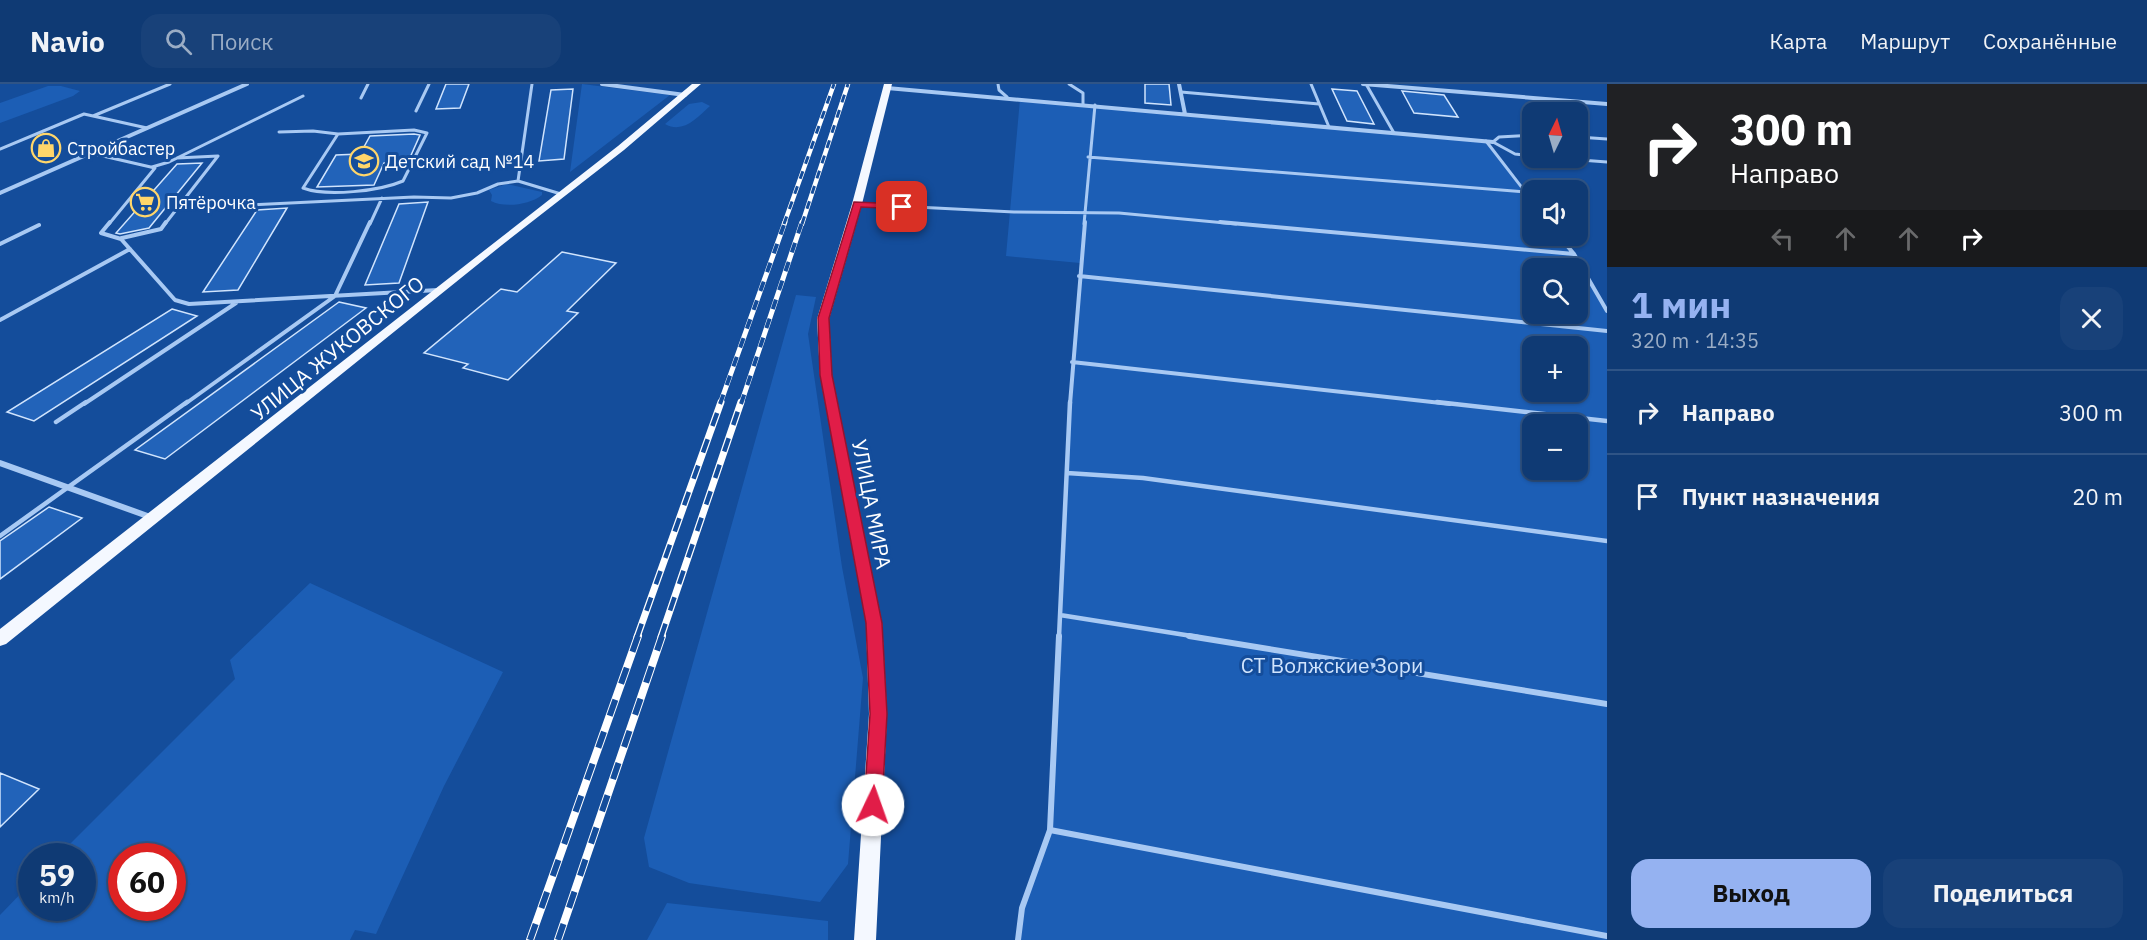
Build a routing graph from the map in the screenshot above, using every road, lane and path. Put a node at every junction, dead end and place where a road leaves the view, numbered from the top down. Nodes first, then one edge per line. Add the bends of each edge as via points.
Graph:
1 (171, 84) edge
2 (248, 84) edge
3 (368, 84) edge
4 (429, 84) edge
5 (532, 84) edge
6 (602, 84) edge
7 (696, 84) edge
8 (998, 84) edge
9 (1069, 84) edge
10 (1179, 84) edge
11 (1311, 84) edge
12 (1364, 84) edge
13 (887, 86) edge
14 (1181, 92) junction
15 (686, 95) junction
16 (303, 96) dead end
17 (1007, 97) junction
18 (361, 98) dead end
19 (1083, 104) junction
20 (1319, 104) junction
21 (1607, 104) edge
22 (1095, 105) junction
23 (416, 111) dead end
24 (1185, 114) junction
25 (93, 116) junction
26 (1329, 127) junction
27 (147, 128) junction
28 (279, 132) dead end
29 (1394, 133) junction
30 (338, 134) junction
31 (1522, 136) edge
32 (1588, 138) edge
33 (1607, 139) edge
34 (1486, 141) junction
35 (1493, 142) junction
36 (0, 149) edge
37 (90, 153) junction
38 (1522, 155) edge
39 (1088, 157) junction
40 (177, 158) junction
41 (1588, 161) edge
42 (1607, 162) edge
43 (152, 167) junction
44 (518, 181) junction
45 (1522, 187) edge
46 (308, 191) junction
47 (1522, 192) edge
48 (0, 193) edge
49 (561, 194) junction
50 (382, 198) junction
51 (300, 202) junction
52 (857, 204) junction
53 (247, 205) dead end
54 (1084, 212) junction
55 (39, 225) dead end
56 (122, 238) junction
57 (0, 244) edge
58 (1567, 246) edge
59 (130, 249) junction
60 (1574, 254) junction
61 (1079, 276) junction
62 (441, 290) junction
63 (334, 296) junction
64 (238, 301) junction
65 (1607, 311) edge
66 (0, 320) edge
67 (1607, 331) edge
68 (1072, 362) junction
69 (1607, 421) edge
70 (56, 422) dead end
71 (0, 463) edge
72 (1067, 473) junction
73 (69, 487) junction
74 (154, 519) junction
75 (0, 536) edge
76 (1607, 540) edge
77 (1060, 615) junction
78 (0, 639) edge
79 (1607, 704) edge
80 (1050, 830) junction
81 (1607, 936) edge
82 (865, 940) edge
83 (1018, 940) edge

1 - 25 lane
2 - 27 street
3 - 18 lane
4 - 23 lane
5 - 44 lane
6 - 15 street
7 - 15 main road, УЛИЦА ЖУКОВСКОГО
8 - 17 lane
9 - 19 lane via 1083,93
10 - 14 street
11 - 20 lane
12 - 21 street
12 - 29 lane
13 - 17 street
13 - 52 main road, УЛИЦА МИРА
14 - 20 lane
14 - 24 street
15 - 49 main road, УЛИЦА ЖУКОВСКОГО
16 - 40 lane
17 - 19 street
19 - 22 street
20 - 26 lane
22 - 24 street
22 - 39 lane
24 - 26 street
25 - 27 lane
25 - 36 lane via 84,114
26 - 29 street
27 - 37 street
28 - 30 lane via 313,130
29 - 34 street
30 - 46 lane via 303,188
30 - 46 lane via 414,130 428,133 398,184
31 - 35 lane via 1499,137
32 - 33 lane
34 - 35 street
34 - 45 lane
35 - 38 lane
37 - 43 lane
37 - 48 street
39 - 47 lane
39 - 54 lane
40 - 43 lane
40 - 56 lane via 218,156 161,229
41 - 42 lane
43 - 56 lane via 155,168 100,233
44 - 49 lane
44 - 50 lane via 451,198
46 - 51 lane
49 - 62 main road, УЛИЦА ЖУКОВСКОГО
50 - 51 lane
50 - 63 lane
51 - 53 lane
52 - 54 lane
52 - 82 main road, УЛИЦА МИРА via 823,318 826,375 874,623 878,714
54 - 60 lane
54 - 61 lane
55 - 57 lane
56 - 59 lane
58 - 60 lane
59 - 64 lane via 175,300 189,304
59 - 66 lane
60 - 65 lane
61 - 67 lane
61 - 68 lane
62 - 63 lane
62 - 74 main road, УЛИЦА ЖУКОВСКОГО
63 - 64 lane
63 - 73 lane
64 - 70 lane
68 - 69 lane
68 - 72 lane
71 - 73 street
72 - 76 lane via 1143,478
72 - 77 lane
73 - 74 street
73 - 75 lane
74 - 78 main road, УЛИЦА ЖУКОВСКОГО
77 - 79 lane
77 - 80 lane
80 - 81 lane
80 - 83 lane via 1022,908

